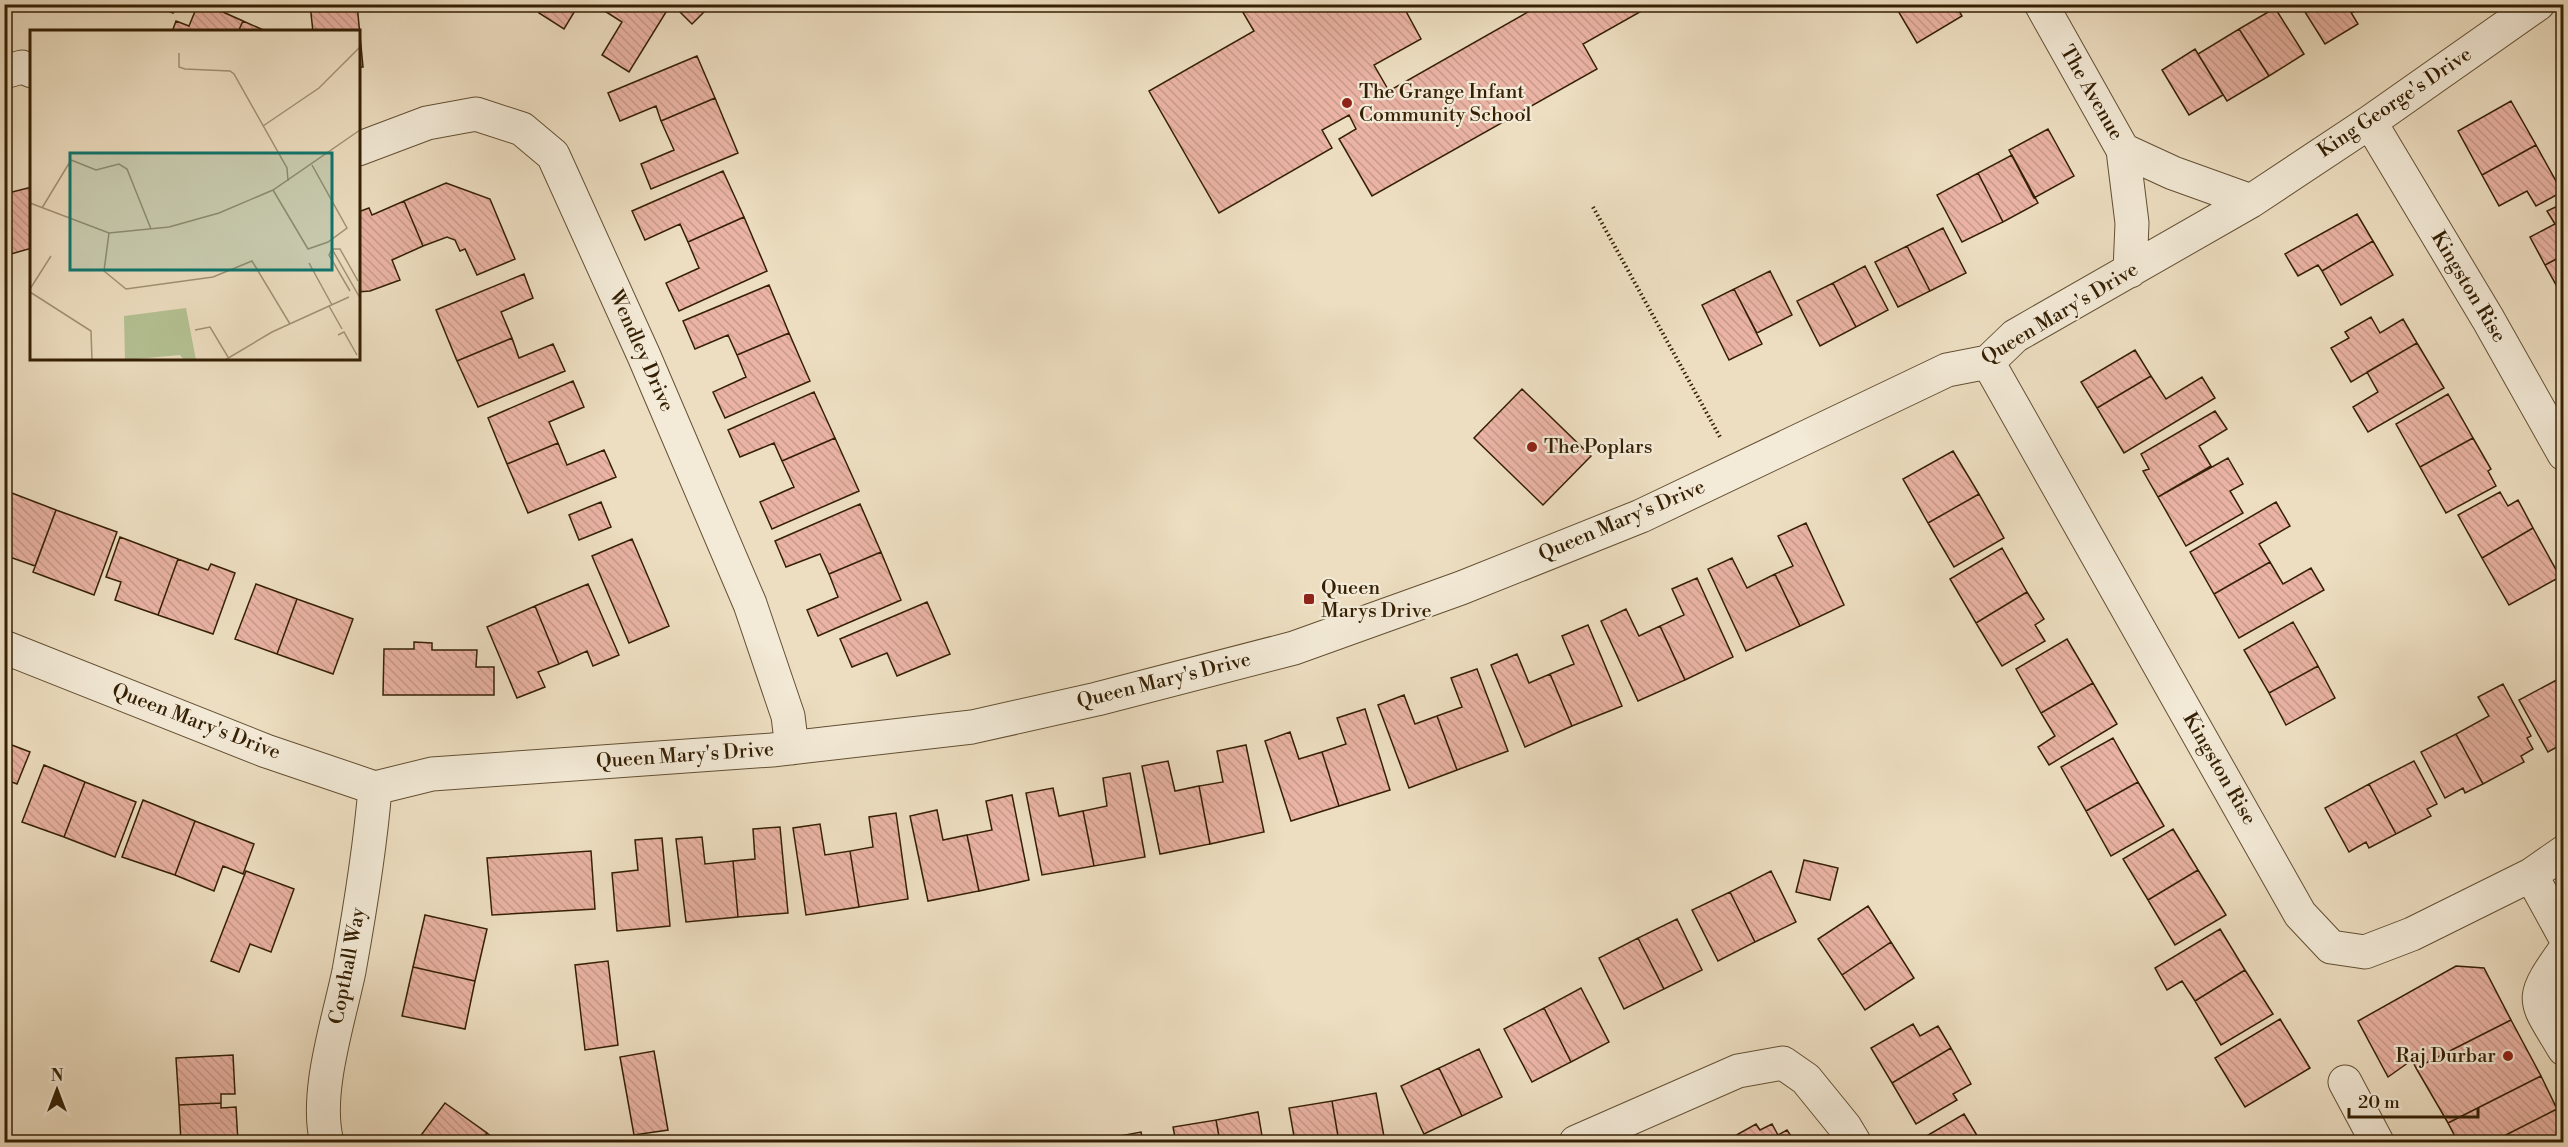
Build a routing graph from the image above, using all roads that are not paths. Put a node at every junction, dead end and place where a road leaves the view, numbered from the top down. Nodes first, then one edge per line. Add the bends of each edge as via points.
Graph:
1 (2041, 4) edge
2 (2538, 4) edge
3 (30, 70) edge
4 (4, 72) edge
5 (2370, 122) junction
6 (360, 147) edge
7 (2123, 150) junction
8 (2251, 201) junction
9 (2130, 271) junction
10 (1988, 362) junction
11 (2564, 454) edge
12 (4, 647) edge
13 (792, 748) junction
14 (375, 788) junction
15 (2564, 852) edge
16 (2531, 875) junction
17 (2564, 935) edge
18 (2564, 951) edge
19 (2564, 1049) edge
20 (2345, 1082) dead end
21 (327, 1143) edge
22 (1576, 1143) edge
23 (1854, 1143) edge
24 (2377, 1143) edge

1 - 7 street, The Avenue
2 - 5 street, King George's Drive
3 - 4 street
5 - 8 street, King George's Drive
5 - 11 street, Kingston Rise
6 - 13 street, Wendley Drive via 427,123 476,114 522,129 553,155 750,604 788,716
7 - 8 street, The Avenue
7 - 9 street, The Avenue via 2132,223
8 - 9 street, Queen Mary's Drive
9 - 10 street, Queen Mary's Drive via 2015,336
10 - 13 street, Queen Mary's Drive via 1947,370 1641,516 1461,588 1294,648 972,727
10 - 16 street, Kingston Rise via 2300,914 2331,947 2365,952 2412,934
12 - 14 street, Queen Mary's Drive via 266,751
13 - 14 street, Queen Mary's Drive via 432,774
14 - 21 street, Copthall Way via 371,843 326,1080 321,1123
15 - 16 street, Kingston Rise
16 - 17 street
18 - 19 street via 2541,983 2537,1003
20 - 24 street
22 - 23 street via 1738,1071 1782,1063 1806,1079

